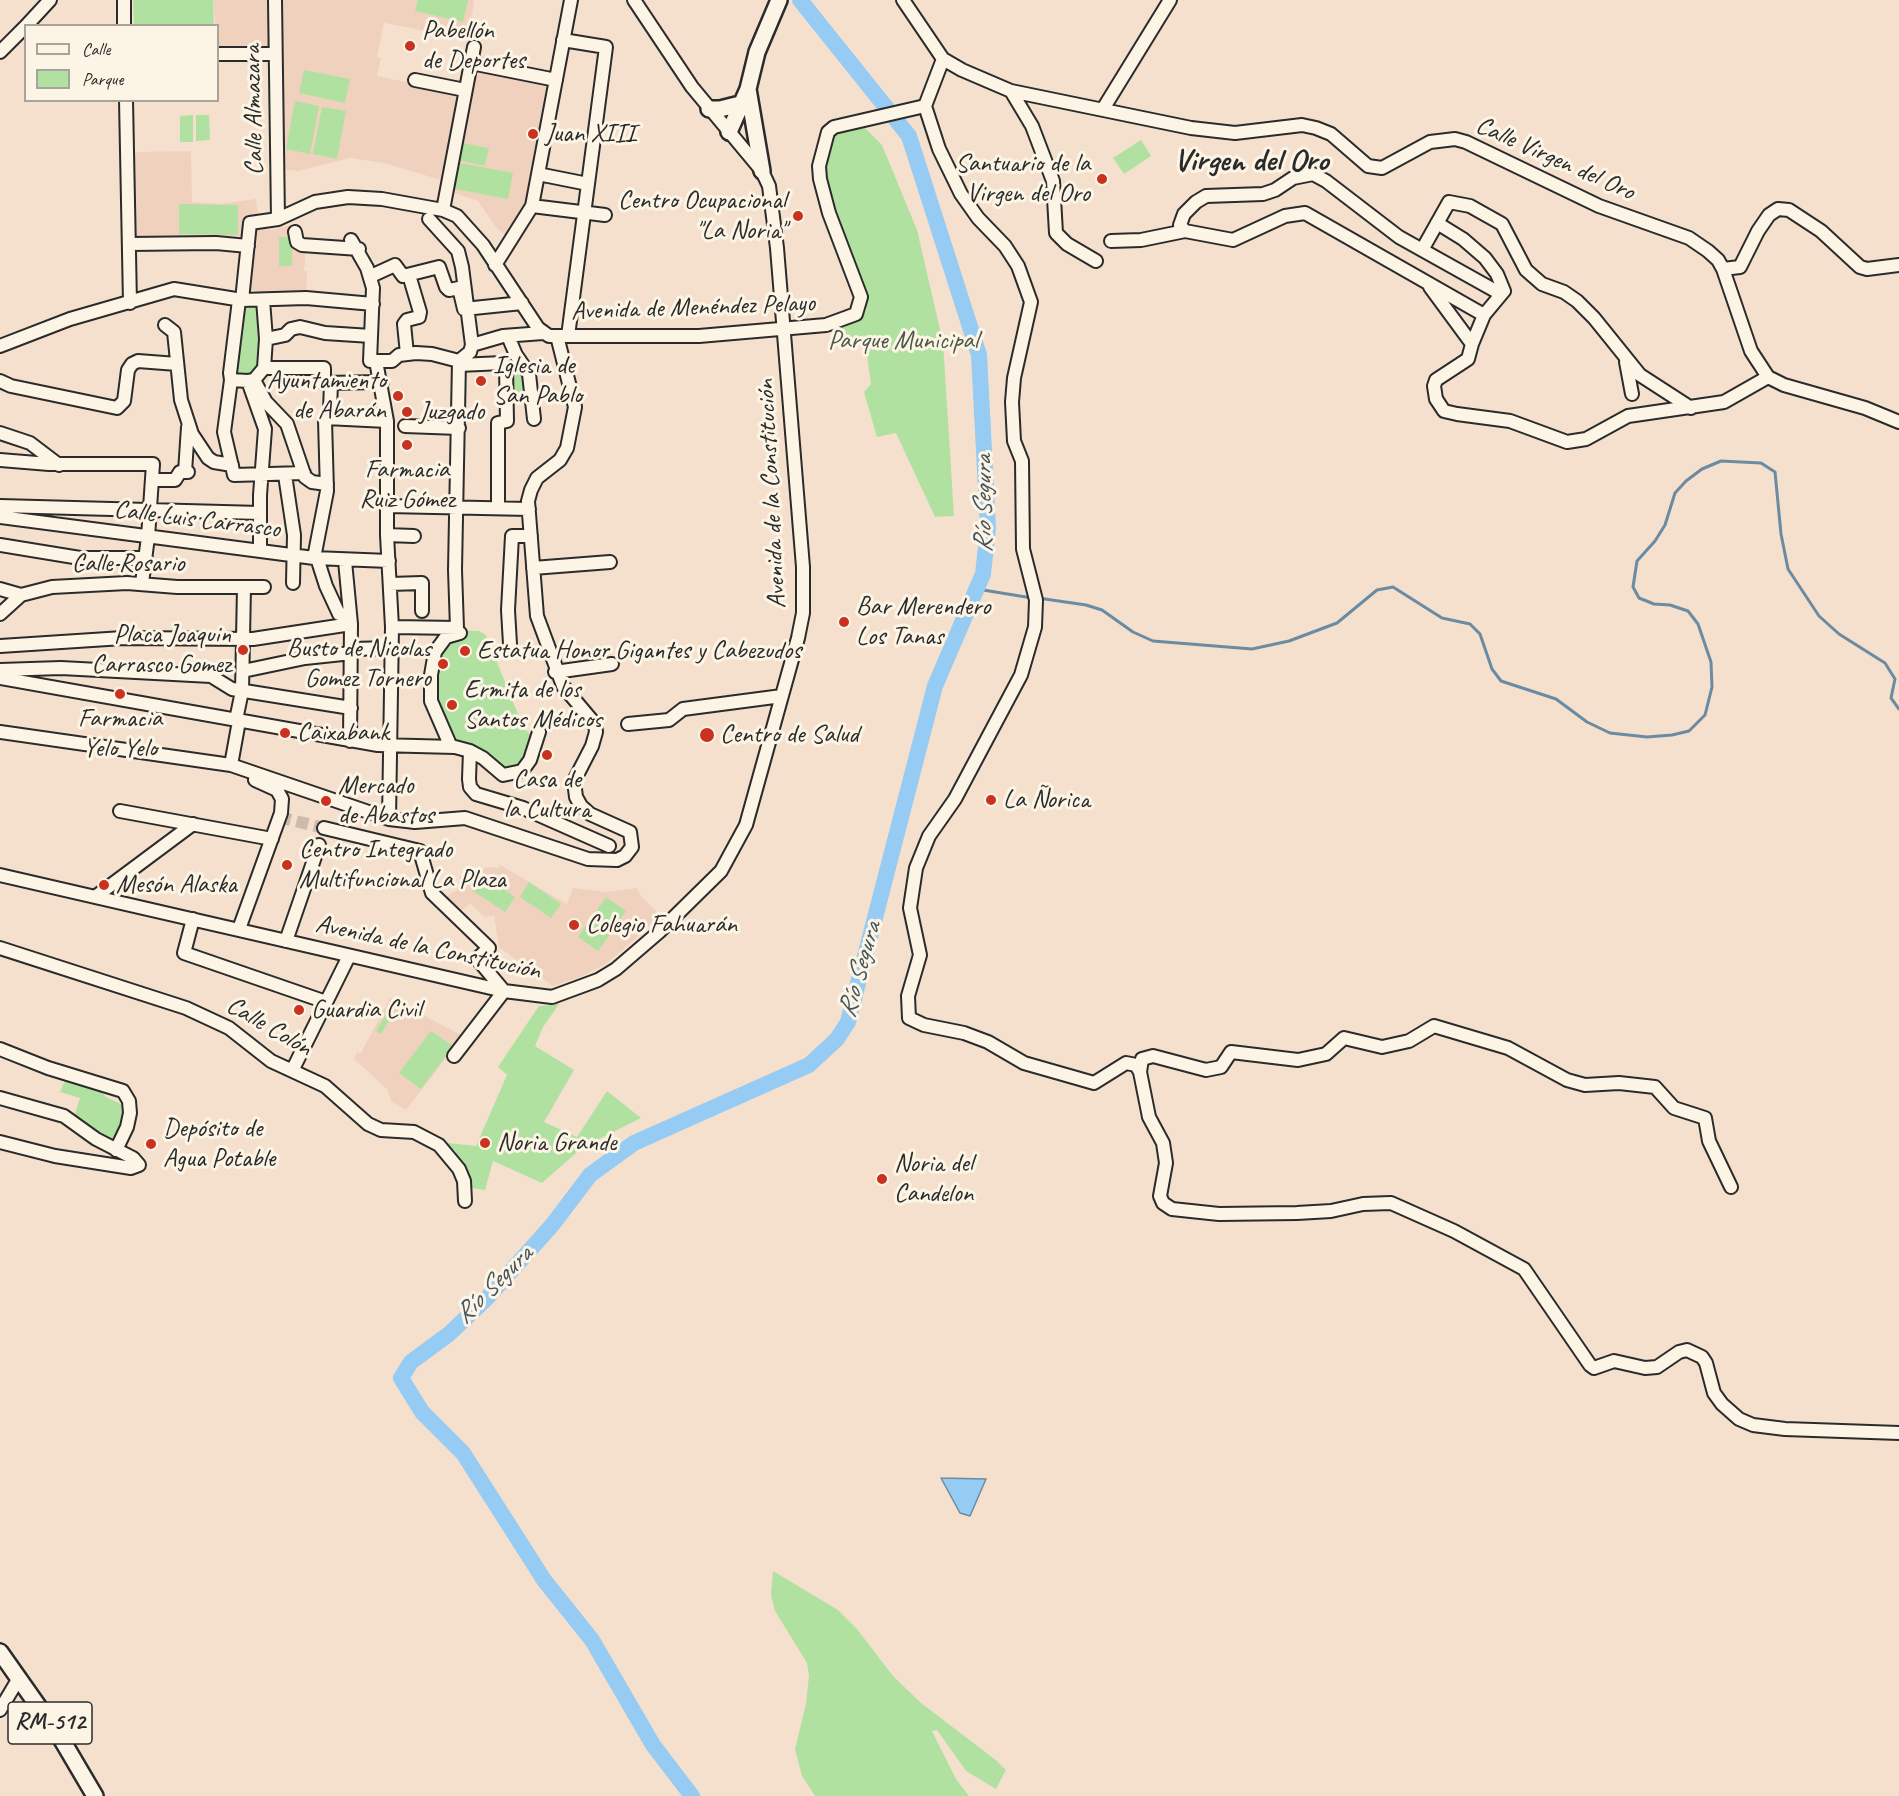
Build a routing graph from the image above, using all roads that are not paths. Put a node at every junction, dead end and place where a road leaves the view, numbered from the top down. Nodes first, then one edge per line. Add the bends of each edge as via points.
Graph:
1 (50, 0) edge
2 (124, 0) edge
3 (275, 0) edge
4 (571, 0) edge
5 (634, 0) edge
6 (779, 0) edge
7 (903, 0) edge
8 (1170, 0) edge
9 (28, 24) edge
10 (124, 24) edge
11 (24, 28) edge
12 (563, 40) junction
13 (474, 47) dead end
14 (0, 52) edge
15 (219, 54) edge
16 (275, 54) junction
17 (943, 59) junction
18 (471, 63) junction
19 (415, 80) dead end
20 (556, 80) junction
21 (465, 90) junction
22 (1011, 91) junction
23 (126, 102) edge
24 (745, 105) junction
25 (920, 107) junction
26 (709, 109) junction
27 (1103, 109) junction
28 (729, 132) junction
29 (762, 171) junction
30 (538, 174) junction
31 (588, 184) junction
32 (532, 206) junction
33 (443, 210) junction
34 (584, 213) junction
35 (605, 215) dead end
36 (278, 219) junction
37 (429, 219) dead end
38 (1437, 223) junction
39 (1185, 231) junction
40 (295, 232) dead end
41 (1111, 242) dead end
42 (129, 244) junction
43 (248, 246) junction
44 (1422, 250) junction
45 (1096, 261) dead end
46 (495, 265) junction
47 (1899, 265) edge
48 (1724, 269) junction
49 (409, 275) junction
50 (371, 276) junction
51 (1430, 286) junction
52 (1502, 292) junction
53 (240, 300) junction
54 (263, 300) junction
55 (130, 303) junction
56 (373, 303) junction
57 (522, 303) junction
58 (468, 310) junction
59 (1484, 315) junction
60 (165, 325) dead end
61 (784, 329) junction
62 (543, 333) junction
63 (371, 336) junction
64 (508, 336) junction
65 (563, 336) junction
66 (266, 339) junction
67 (1472, 344) junction
68 (472, 345) junction
69 (0, 346) edge
70 (407, 354) junction
71 (1624, 358) junction
72 (373, 361) junction
73 (459, 363) junction
74 (177, 364) junction
75 (264, 368) junction
76 (1768, 377) junction
77 (231, 380) junction
78 (251, 380) junction
79 (0, 381) edge
80 (382, 382) junction
81 (331, 383) junction
82 (1632, 394) dead end
83 (1691, 408) junction
84 (326, 418) junction
85 (534, 419) dead end
86 (1895, 419) edge
87 (387, 421) junction
88 (188, 426) junction
89 (405, 426) dead end
90 (459, 428) junction
91 (0, 433) edge
92 (0, 460) edge
93 (59, 465) junction
94 (233, 470) junction
95 (304, 473) junction
96 (285, 475) junction
97 (261, 476) junction
98 (152, 480) junction
99 (327, 484) junction
100 (0, 506) edge
101 (387, 506) junction
102 (457, 508) junction
103 (498, 508) junction
104 (529, 509) junction
105 (151, 510) junction
106 (260, 513) junction
107 (0, 517) edge
108 (387, 535) junction
109 (414, 536) dead end
110 (531, 536) junction
111 (148, 537) junction
112 (0, 545) edge
113 (260, 551) junction
114 (293, 555) junction
115 (146, 558) junction
116 (316, 558) junction
117 (345, 561) junction
118 (389, 561) junction
119 (610, 562) dead end
120 (533, 568) junction
121 (293, 583) dead end
122 (141, 584) junction
123 (390, 584) junction
124 (244, 587) junction
125 (264, 587) dead end
126 (0, 589) edge
127 (21, 595) junction
128 (422, 611) dead end
129 (0, 614) edge
130 (351, 620) junction
131 (392, 627) junction
132 (459, 631) junction
133 (244, 640) junction
134 (510, 644) dead end
135 (0, 646) edge
136 (392, 648) junction
137 (352, 651) junction
138 (612, 664) dead end
139 (0, 670) edge
140 (243, 671) junction
141 (555, 672) junction
142 (0, 678) edge
143 (242, 691) junction
144 (782, 696) junction
145 (351, 708) junction
146 (237, 720) junction
147 (628, 724) dead end
148 (0, 732) edge
149 (539, 732) dead end
150 (350, 741) junction
151 (389, 745) junction
152 (451, 747) junction
153 (470, 751) junction
154 (233, 765) junction
155 (120, 811) dead end
156 (388, 819) junction
157 (192, 824) junction
158 (324, 828) tunnel mouth
159 (272, 839) junction
160 (319, 844) dead end
161 (609, 846) dead end
162 (0, 875) edge
163 (95, 897) junction
164 (193, 919) junction
165 (239, 929) junction
166 (286, 941) junction
167 (0, 948) edge
168 (349, 956) junction
169 (504, 991) junction
170 (326, 1002) junction
171 (0, 1049) edge
172 (454, 1056) dead end
173 (292, 1069) junction
174 (1140, 1072) junction
175 (0, 1098) edge
176 (0, 1142) edge
177 (116, 1150) junction
178 (1731, 1187) dead end
179 (465, 1201) dead end
180 (1899, 1433) edge
181 (0, 1653) edge
182 (19, 1678) junction
183 (0, 1710) edge
184 (95, 1796) edge

1 - 9 street
2 - 10 street
3 - 16 street, Calle Almazara
4 - 12 street
5 - 26 street
6 - 24 main road via 762,38
7 - 17 street
8 - 27 street
11 - 14 street
12 - 20 street
12 - 31 street via 606,47
13 - 18 street
15 - 16 street
16 - 36 street, Calle Almazara
17 - 22 street, Calle Virgen del Oro
17 - 25 street
18 - 20 street
18 - 21 street
19 - 21 street
20 - 30 street
21 - 33 street
22 - 27 street, Calle Virgen del Oro
22 - 45 street via 1032,126 1053,181 1056,233
23 - 42 street
24 - 26 main road
24 - 28 main road
24 - 29 main road
25 - 61 street, Avenida de Menéndez Pelayo via 834,127 825,141 819,179 861,297 860,307 856,314 826,325
25 - 174 street via 961,194 1018,266 1031,302 1014,378 1013,431 1022,461 1021,525 1027,571 1036,600 1035,627 1021,675 955,799 929,836 916,868 910,908 920,955 907,1010 909,1018 924,1025 964,1033 988,1042 1024,1064 1079,1080 1094,1083 1126,1063 1136,1065
26 - 28 street
27 - 48 street, Calle Virgen del Oro via 1156,122 1235,133 1302,125 1331,134 1368,166 1382,168 1430,142 1455,139 1599,206 1689,238
28 - 29 street
29 - 61 street, Avenida de la Constitución via 770,194
30 - 31 street
30 - 32 street
31 - 34 street
32 - 34 street
32 - 46 street
33 - 36 street via 348,196 315,202
33 - 46 street via 471,229
34 - 35 street
34 - 65 street
36 - 43 street via 250,222
37 - 58 street via 458,251
38 - 44 street
38 - 52 street via 1485,258 1497,274
38 - 71 street via 1449,202 1456,202 1502,224 1526,270 1542,284 1577,301
39 - 41 street
39 - 44 street via 1180,225 1184,214 1206,196 1263,194 1293,178 1313,174
39 - 51 street via 1233,240 1285,216 1305,213
40 - 50 street via 302,245 355,244
42 - 43 street
42 - 55 street
43 - 53 street
44 - 52 street
46 - 57 street
47 - 48 street via 1860,267 1821,231 1789,210 1778,209 1758,231 1740,267
48 - 76 street, Calle Virgen del Oro via 1751,351
49 - 50 street via 403,276 395,265
49 - 58 street via 439,267 446,288 459,288 464,309
49 - 70 street via 420,312 419,317 404,324
50 - 56 street
51 - 59 street
51 - 67 street
52 - 59 street
53 - 54 street
53 - 55 street via 174,289
53 - 77 street
54 - 56 street via 306,298
54 - 66 street
55 - 69 street via 70,319
56 - 63 street
57 - 58 street
57 - 62 street
58 - 68 street
59 - 67 street
60 - 74 street via 174,332
61 - 65 street, Avenida de Menéndez Pelayo via 699,336
61 - 144 street, Avenida de la Constitución via 804,585 798,638
62 - 64 street
62 - 65 street
63 - 66 street via 300,327
63 - 72 street
64 - 68 street
64 - 85 street via 529,374
65 - 104 street, Avenida de Menéndez Pelayo via 574,418 567,448 560,460 537,478
66 - 75 street
67 - 83 street via 1468,359 1436,380 1434,393 1444,411 1510,421 1568,442 1586,439 1629,416
68 - 73 street via 471,352
70 - 72 street via 392,361
70 - 73 street via 432,354
71 - 82 street
71 - 83 street via 1640,375
72 - 80 street
73 - 90 street
73 - 103 street via 503,363 507,421 498,423
74 - 79 street via 132,364 124,401 117,408
74 - 88 street
75 - 78 street
75 - 81 street via 324,368 324,383
76 - 83 street via 1724,402
76 - 86 street
77 - 78 street
77 - 94 street via 224,432
78 - 95 street via 288,424
78 - 97 street via 265,429
80 - 81 street
80 - 87 street
81 - 84 street
84 - 87 street
84 - 99 street
87 - 101 street
88 - 94 street via 208,458
88 - 98 street via 186,472 180,472 175,480
89 - 90 street
90 - 102 street
91 - 93 street via 30,443
92 - 93 street
93 - 98 street via 153,464
94 - 97 street
95 - 96 street
95 - 99 street via 312,482
96 - 97 street
96 - 114 street via 291,501
97 - 106 street
98 - 105 street
99 - 116 street
100 - 105 street
101 - 102 street
101 - 108 street
102 - 103 street
102 - 132 street
103 - 104 street
104 - 110 street, Avenida de Menéndez Pelayo
105 - 106 street
105 - 111 street
106 - 113 street
107 - 111 street, Calle Luis Carrasco
108 - 109 street
108 - 118 street
110 - 120 street, Avenida de Menéndez Pelayo
110 - 134 street via 512,536
111 - 113 street, Calle Luis Carrasco
111 - 115 street
112 - 115 street via 80,558
113 - 114 street, Calle Luis Carrasco
114 - 116 street, Calle Luis Carrasco
114 - 121 street
115 - 122 street
116 - 117 street, Calle Luis Carrasco
116 - 130 street via 339,614
117 - 118 street, Calle Luis Carrasco
117 - 130 street
118 - 123 street
119 - 120 street
120 - 141 street, Avenida de Menéndez Pelayo via 537,616
122 - 124 street, Calle Rosario
122 - 127 street, Calle Rosario via 52,587
123 - 128 street via 422,584
123 - 131 street
124 - 125 street, Calle Rosario
124 - 133 street
126 - 127 street
127 - 129 street, Calle Rosario
130 - 133 street via 276,638
130 - 137 street
131 - 132 street
131 - 136 street
132 - 152 street via 446,638 435,652 431,675 431,701
133 - 135 street via 134,638
133 - 140 street
136 - 137 street
136 - 151 street
137 - 140 street
137 - 145 street
138 - 141 street
139 - 143 street via 61,668 211,676
140 - 143 street
141 - 156 street via 595,724 596,732 574,781 576,797 590,814 630,832 630,852 617,860 588,859 465,818 415,822
142 - 146 street
143 - 145 street
143 - 146 street
144 - 147 street via 683,709 669,720
144 - 169 street, Avenida de la Constitución via 746,825 730,858 712,882 636,953 598,980 552,997
145 - 150 street
146 - 150 street
146 - 154 street
148 - 154 street
149 - 153 street via 530,760 522,771 510,775 495,770
150 - 151 street
151 - 152 street
151 - 156 street
152 - 153 street
153 - 161 street via 470,787 476,794 522,808
154 - 156 street
154 - 159 street via 242,774 278,790 282,799
155 - 157 street
157 - 159 street
157 - 163 street
158 - 169 street via 420,851 432,893 487,945 487,952 478,961
159 - 165 street
160 - 166 street
162 - 163 street, Avenida de la Constitución
163 - 164 street, Avenida de la Constitución
164 - 165 street, Avenida de la Constitución
164 - 170 street via 184,953
165 - 166 street, Avenida de la Constitución
166 - 168 street, Avenida de la Constitución
167 - 173 street, Calle Colón via 186,1008 229,1028 272,1061
168 - 169 street, Avenida de la Constitución
168 - 170 street
169 - 172 street
170 - 173 street
171 - 177 street via 123,1091 130,1113
173 - 179 street, Calle Colón via 325,1086 368,1124 381,1130 414,1131 439,1145 459,1169
174 - 178 street via 1142,1059 1153,1056 1206,1070 1221,1067 1231,1052 1298,1060 1326,1053 1344,1038 1382,1047 1409,1041 1434,1026 1508,1048 1567,1080 1585,1085 1655,1087 1674,1108 1704,1118 1709,1141
174 - 180 street via 1149,1118 1163,1143 1166,1163 1160,1196 1172,1209 1219,1214 1297,1213 1391,1203 1524,1269 1594,1368 1614,1361 1657,1367 1687,1350 1707,1364 1714,1393 1722,1404 1753,1425
175 - 177 street via 63,1116
176 - 177 street via 55,1156 131,1168 139,1165
181 - 182 main road, RM-512
182 - 183 street
182 - 184 main road, RM-512

